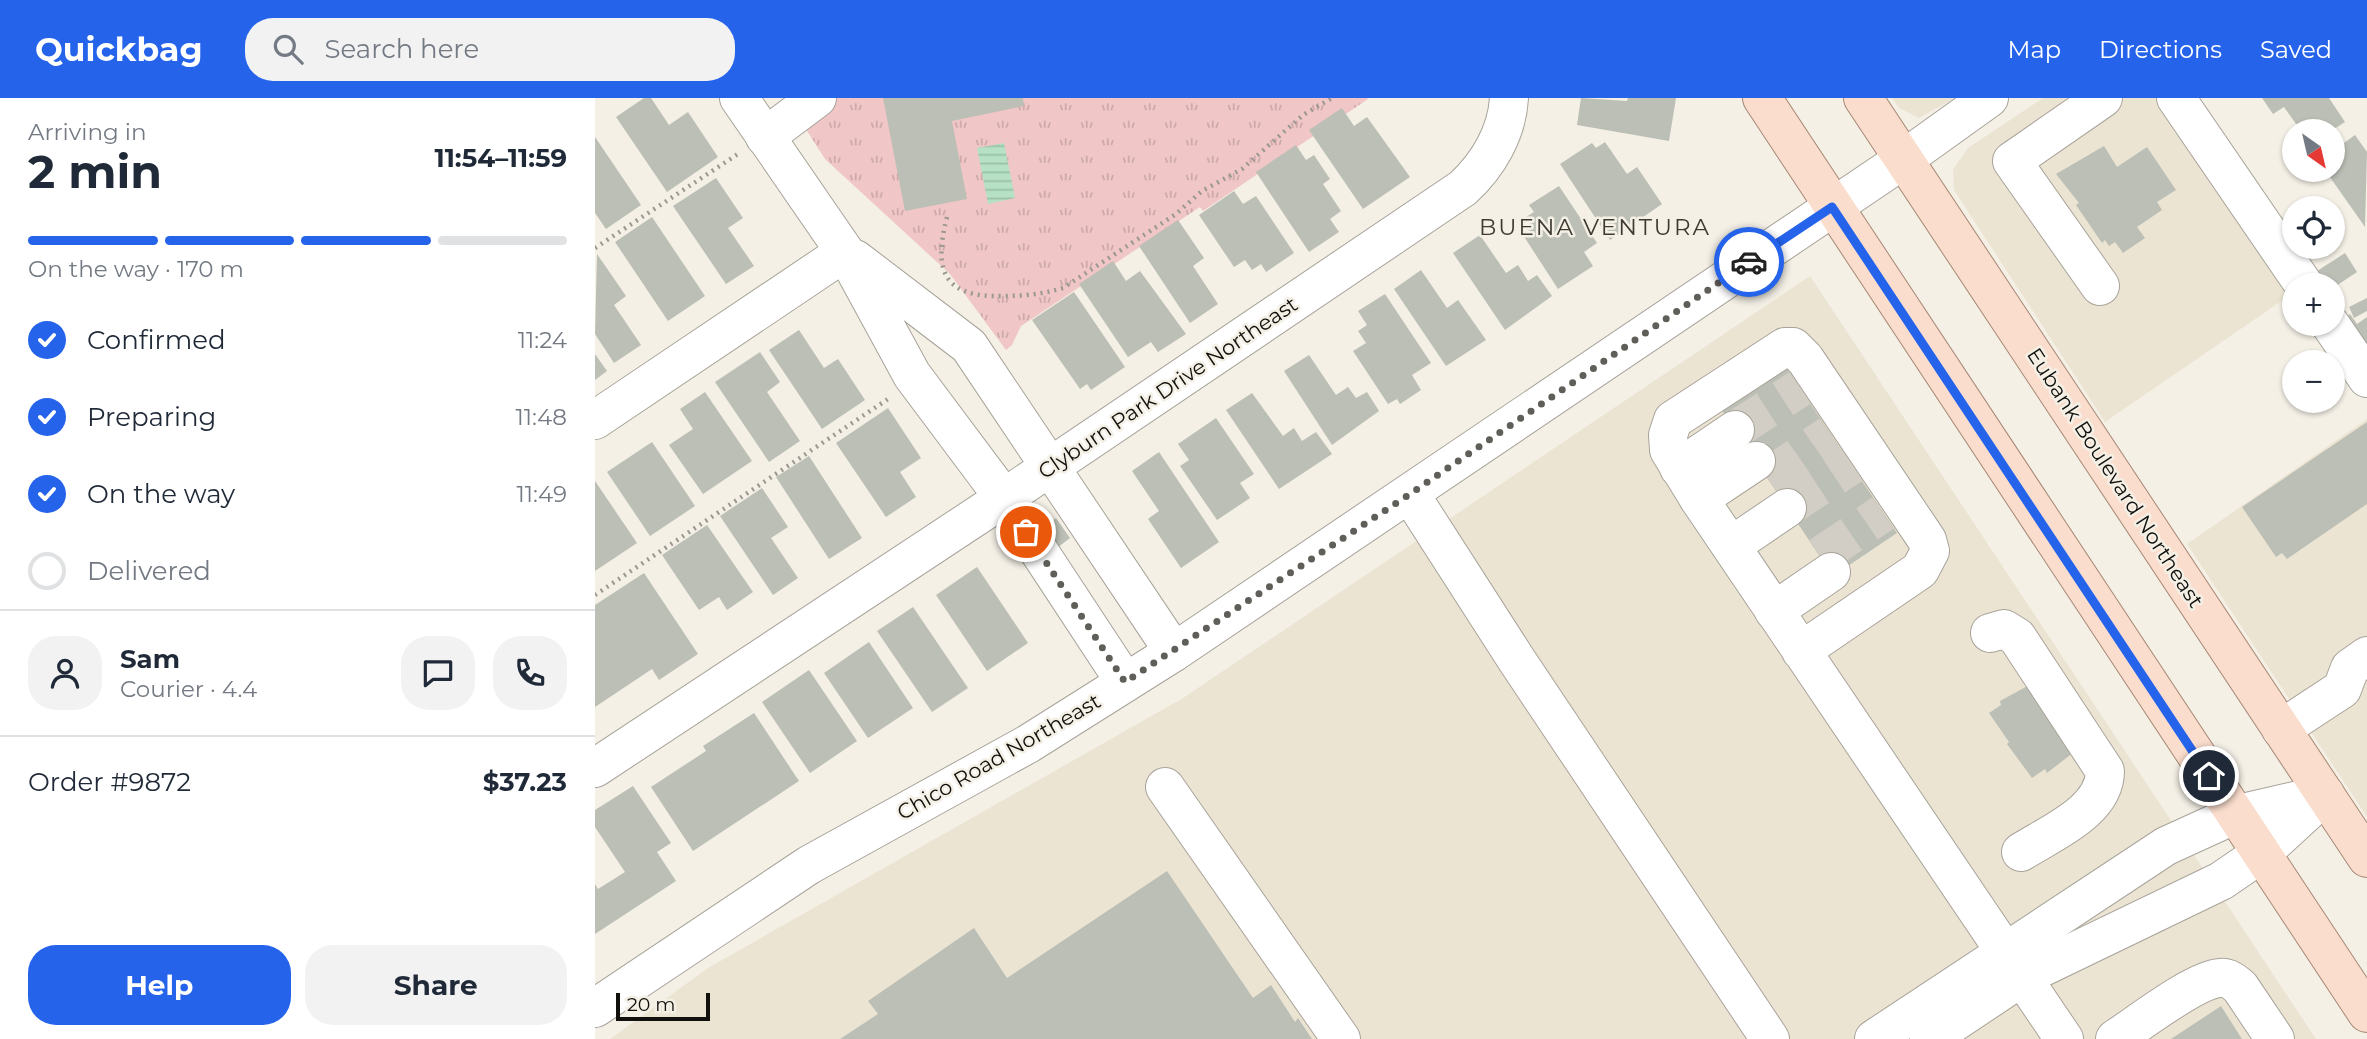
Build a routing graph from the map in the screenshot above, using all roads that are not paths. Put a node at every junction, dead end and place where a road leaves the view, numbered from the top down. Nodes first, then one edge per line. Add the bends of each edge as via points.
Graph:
1 (739, 98) edge
2 (817, 98) edge
3 (1762, 98) edge
4 (1863, 98) edge
5 (1989, 98) edge
6 (2103, 98) edge
7 (2176, 98) edge
8 (1506, 110) edge
9 (753, 144) junction
10 (1904, 159) junction
11 (1832, 207) junction
12 (845, 251) junction
13 (2296, 273) edge
14 (2100, 286) dead end
15 (2338, 336) edge
16 (2367, 378) edge
17 (595, 420) edge
18 (1049, 468) junction
19 (1777, 493) junction
20 (1410, 494) junction
21 (1701, 494) junction
22 (1004, 498) junction
23 (1768, 603) junction
24 (1990, 633) dead end
25 (1801, 650) junction
26 (1174, 652) junction
27 (2367, 656) edge
28 (1125, 682) junction
29 (2281, 729) junction
30 (595, 768) edge
31 (1165, 787) dead end
32 (2325, 794) junction
33 (2234, 815) junction
34 (2021, 852) dead end
35 (2262, 853) junction
36 (2367, 858) edge
37 (2013, 965) junction
38 (595, 1008) edge
39 (2367, 1013) edge
40 (1341, 1039) edge
41 (1770, 1039) edge
42 (1874, 1039) edge
43 (1929, 1039) edge
44 (2064, 1039) edge
45 (2115, 1039) edge
46 (2275, 1039) edge

1 - 9 street
2 - 9 street
3 - 11 main road
4 - 10 main road, Eubank Boulevard Northeast
5 - 10 street, Chico Road Northeast
6 - 14 street via 2012,161
7 - 13 street
8 - 18 street, Clyburn Park Drive Northeast via 1499,138 1481,172 1463,188
9 - 12 street
10 - 11 street, Chico Road Northeast
10 - 29 main road, Eubank Boulevard Northeast
11 - 20 street, Chico Road Northeast
11 - 33 main road
12 - 17 street
12 - 18 street via 969,346
12 - 22 street via 912,375
15 - 16 street
18 - 22 street, Clyburn Park Drive Northeast
18 - 26 street
19 - 21 street
19 - 21 street
19 - 21 street
19 - 23 street
20 - 26 street, Chico Road Northeast
20 - 41 street
21 - 23 street
21 - 25 street via 1776,350 1815,391 1882,491 1930,546 1924,565
22 - 28 street
22 - 30 street, Clyburn Park Drive Northeast
23 - 25 street
24 - 34 street via 2004,629 2017,637 2105,771 2105,783 2095,801
25 - 37 street
26 - 28 street, Chico Road Northeast
27 - 29 street via 2350,668 2342,689
28 - 38 street, Chico Road Northeast via 1028,744 809,865
29 - 32 main road, Eubank Boulevard Northeast
31 - 40 street
32 - 33 street
32 - 35 street
32 - 36 main road, Eubank Boulevard Northeast
33 - 35 main road
33 - 37 street via 2166,846
35 - 37 street via 2216,884
35 - 39 main road
37 - 42 street
37 - 43 street
37 - 44 street
45 - 46 street via 2196,987 2221,978 2240,987

